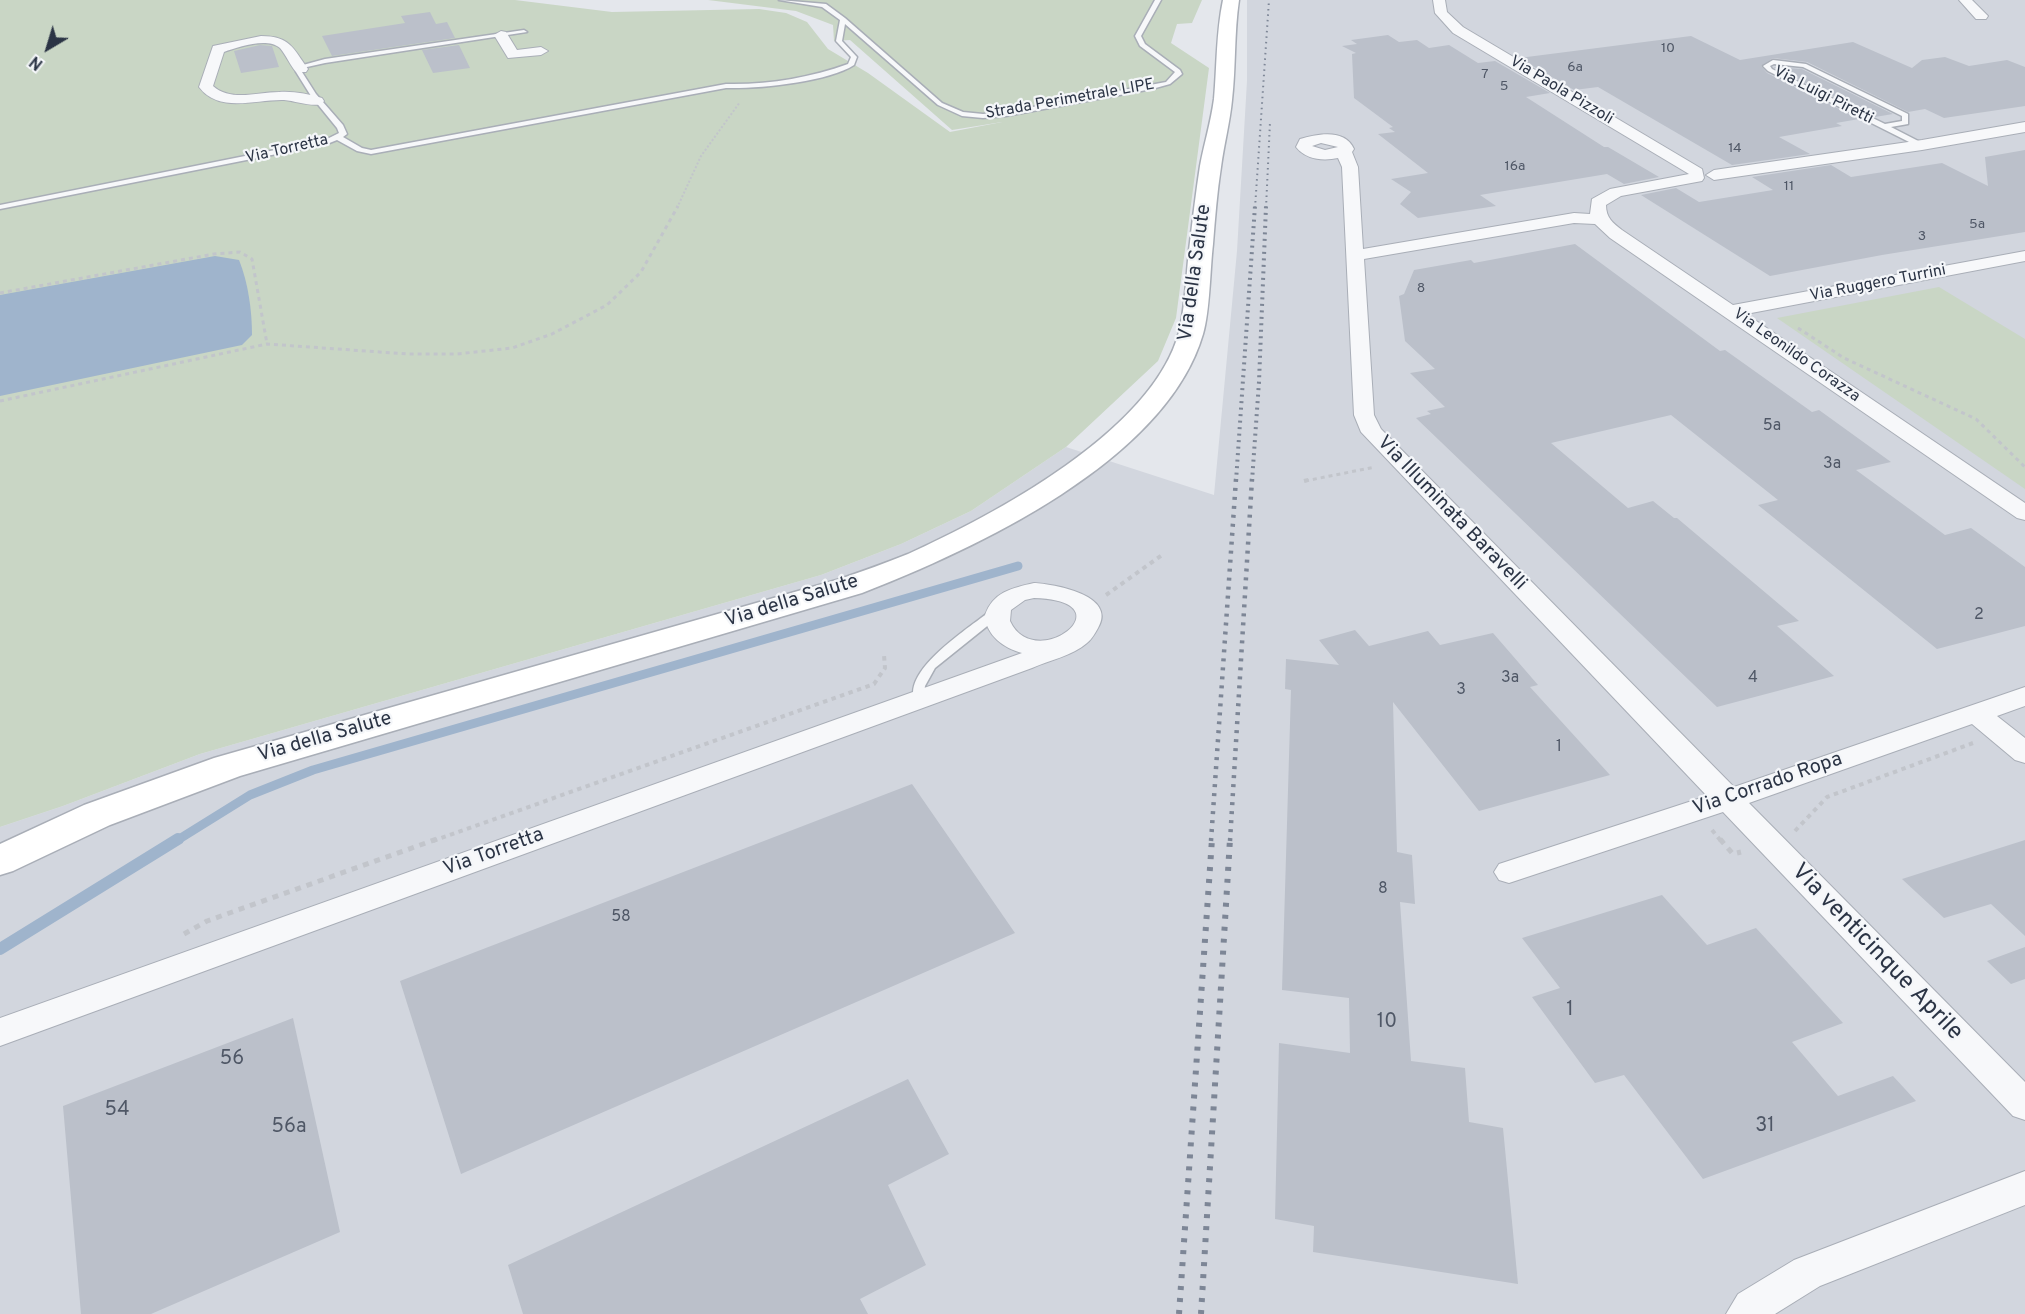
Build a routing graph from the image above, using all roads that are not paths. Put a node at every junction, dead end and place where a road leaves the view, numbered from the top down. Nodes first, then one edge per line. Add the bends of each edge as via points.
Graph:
1 (782, 0) edge
2 (1158, 0) edge
3 (1231, 0) edge
4 (1439, 0) edge
5 (1965, 0) edge
6 (1981, 16) dead end
7 (843, 19) junction
8 (524, 32) dead end
9 (501, 36) junction
10 (541, 51) dead end
11 (301, 69) junction
12 (317, 101) junction
13 (1884, 126) junction
14 (2025, 127) edge
15 (338, 138) junction
16 (1922, 145) junction
17 (1344, 152) dead end
18 (1692, 171) junction
19 (0, 207) edge
20 (1599, 219) junction
21 (1357, 255) junction
22 (2025, 256) edge
23 (1732, 311) junction
24 (2025, 513) edge
25 (1001, 623) junction
26 (1056, 647) junction
27 (988, 674) junction
28 (2025, 696) edge
29 (919, 698) junction
30 (1976, 713) junction
31 (2025, 753) edge
32 (1730, 799) junction
33 (0, 861) edge
34 (1509, 872) dead end
35 (0, 1032) edge
36 (2025, 1105) edge
37 (2025, 1188) edge
38 (1745, 1314) edge

1 - 7 lane via 824,5
2 - 7 lane, Strada Perimetrale LIPE via 1138,36 1142,45 1178,71 1173,80 993,115 946,109
3 - 33 street, Via della Salute via 1223,100 1187,349 1148,406 1116,440 1062,482 917,562 862,582 227,767 97,815
4 - 18 street, Via Paola Pizzoli via 1441,12 1458,30
5 - 6 street
7 - 15 lane via 839,41 854,57 851,64 837,71 744,88 726,86 371,152 354,150
8 - 9 lane
9 - 10 street via 513,55
9 - 11 lane via 325,61
11 - 12 lane, Via Torretta via 303,82
11 - 12 street via 283,44 274,40 242,42 218,50 206,87 224,98 288,96
12 - 15 lane, Via Torretta via 340,127 343,134
13 - 13 lane, Via Luigi Piretti via 1905,122 1906,115 1803,65 1773,62 1766,66
13 - 16 lane, Via Luigi Piretti
14 - 16 street, Via Luigi Piretti
15 - 19 lane, Via Torretta
16 - 18 street, Via Luigi Piretti via 1722,174 1712,180
17 - 21 street, Via Illuminata Baravelli via 1350,167
18 - 20 street via 1674,183 1616,192 1598,203
20 - 21 street via 1574,218
20 - 23 street, Via Leonildo Corazza
21 - 32 street, Via Illuminata Baravelli via 1364,415 1372,432
22 - 23 street, Via Ruggero Turrini
23 - 24 street, Via Leonildo Corazza
25 - 26 street, Via Torretta via 1025,646
25 - 26 street, Via Torretta via 1004,602 1013,596 1040,589 1068,594 1086,609 1087,628 1069,643
25 - 27 street via 1001,654
25 - 29 lane via 930,666
26 - 27 street, Via Torretta
27 - 29 street, Via Torretta
28 - 30 street, Via Corrado Ropa
29 - 35 street, Via Torretta
30 - 31 street
30 - 32 street, Via Corrado Ropa
32 - 34 street, Via Corrado Ropa
32 - 36 street, Via venticinque Aprile
37 - 38 street via 1807,1273

